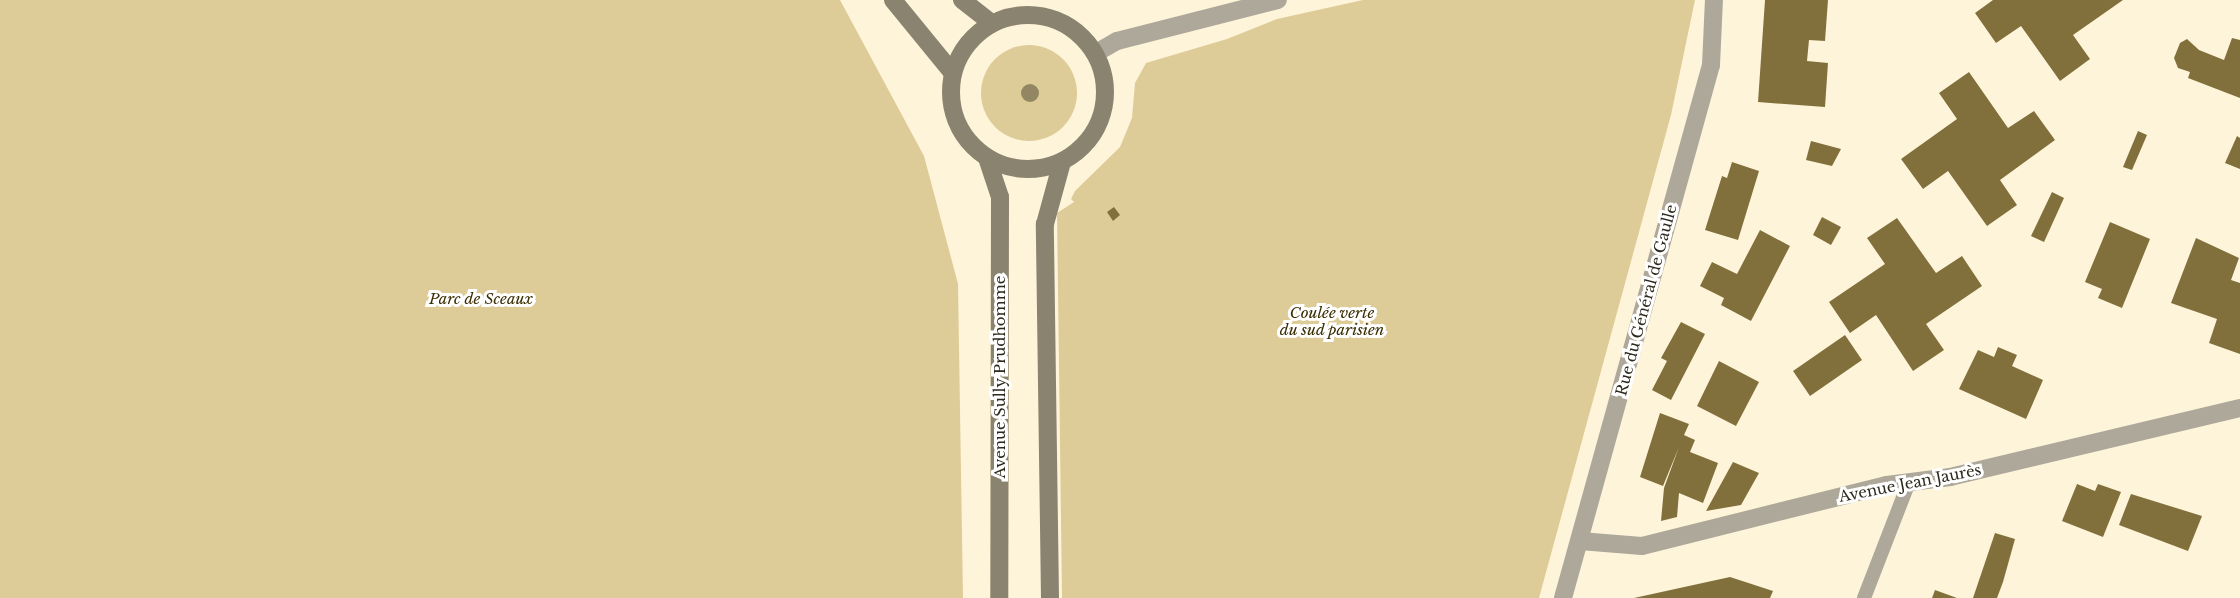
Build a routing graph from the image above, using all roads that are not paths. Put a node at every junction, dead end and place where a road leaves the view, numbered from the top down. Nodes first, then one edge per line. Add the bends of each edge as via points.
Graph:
1 (893, 0) edge
2 (962, 0) edge
3 (1278, 0) edge
4 (1714, 0) edge
5 (991, 22) junction
6 (1096, 53) junction
7 (952, 72) junction
8 (987, 158) junction
9 (1062, 162) junction
10 (2240, 408) edge
11 (1909, 483) junction
12 (1580, 541) junction
13 (999, 598) edge
14 (1050, 598) edge
15 (1563, 598) edge
16 (1864, 598) edge

1 - 7 main road
2 - 5 main road
3 - 6 street via 1117,41
4 - 12 street, Rue du Général de Gaulle via 1711,65
5 - 6 main road via 1028,15 1062,22 1080,34
5 - 7 main road via 973,36
6 - 9 main road via 1106,88 1099,123 1083,147
7 - 8 main road via 951,107 959,128
8 - 9 main road via 1025,170
8 - 13 main road, Avenue Sully Prudhomme via 1000,197
9 - 14 main road via 1044,224
10 - 11 street, Avenue Jean Jaurès via 2095,445
11 - 12 street, Avenue Jean Jaurès via 1642,546
11 - 16 lane
12 - 15 street, Rue du Général de Gaulle

